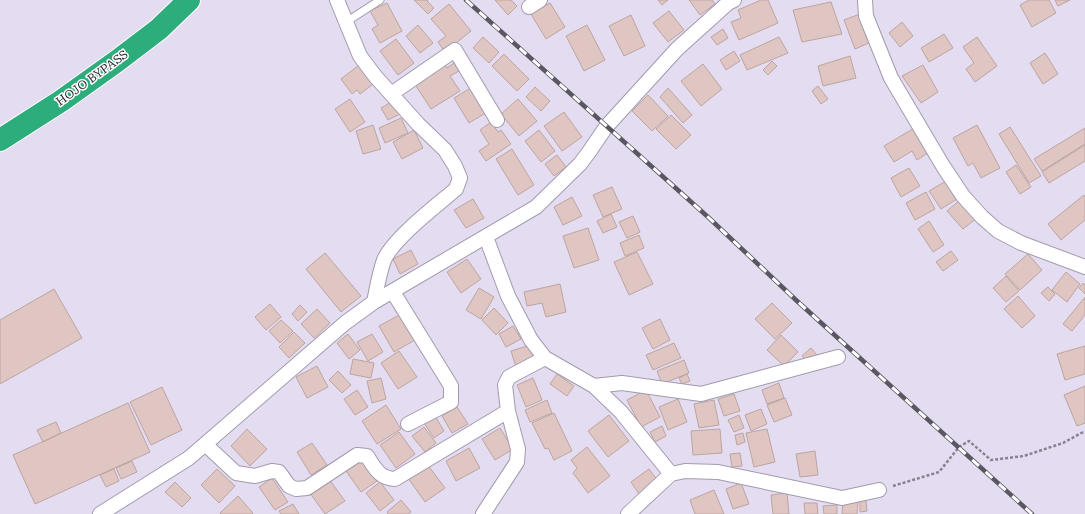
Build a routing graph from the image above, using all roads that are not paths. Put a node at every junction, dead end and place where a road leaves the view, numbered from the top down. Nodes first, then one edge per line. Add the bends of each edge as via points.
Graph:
1 (337, 0) edge
2 (380, 0) edge
3 (865, 0) edge
4 (729, 1) edge
5 (184, 4) edge
6 (346, 22) junction
7 (391, 94) junction
8 (497, 120) dead end
9 (0, 128) edge
10 (0, 140) edge
11 (486, 237) junction
12 (1085, 267) edge
13 (393, 292) junction
14 (374, 302) junction
15 (838, 357) dead end
16 (545, 358) junction
17 (594, 386) junction
18 (508, 411) junction
19 (408, 424) dead end
20 (205, 444) junction
21 (671, 474) junction
22 (879, 490) road end
23 (100, 514) edge
24 (483, 514) edge
25 (628, 514) edge

1 - 6 street
2 - 6 lane
3 - 12 street via 866,16 891,78 962,196 998,231 1021,243
4 - 11 street via 657,70 606,127 580,164 536,207
5 - 9 highway, HOJO BYPASS via 154,22 114,54 53,96
5 - 10 highway, HOJO BYPASS via 158,29 117,61
6 - 7 street via 360,56
7 - 8 street via 455,50
7 - 14 street via 445,150 456,166 460,178 456,189 402,236 390,250 384,260
11 - 13 street
11 - 16 street via 508,296 531,340
13 - 14 street
13 - 19 street via 451,386 451,402
14 - 20 street via 344,323
15 - 17 street via 701,394 622,383
16 - 17 street
16 - 18 street via 509,377 505,385
17 - 21 street via 621,412
18 - 20 street via 395,479 386,479 367,456 357,455 307,488 296,489 289,486 279,472 272,471 255,476 236,473
18 - 24 street via 518,448 517,462
20 - 23 street via 190,458
21 - 22 street via 718,472 842,498
21 - 25 street

